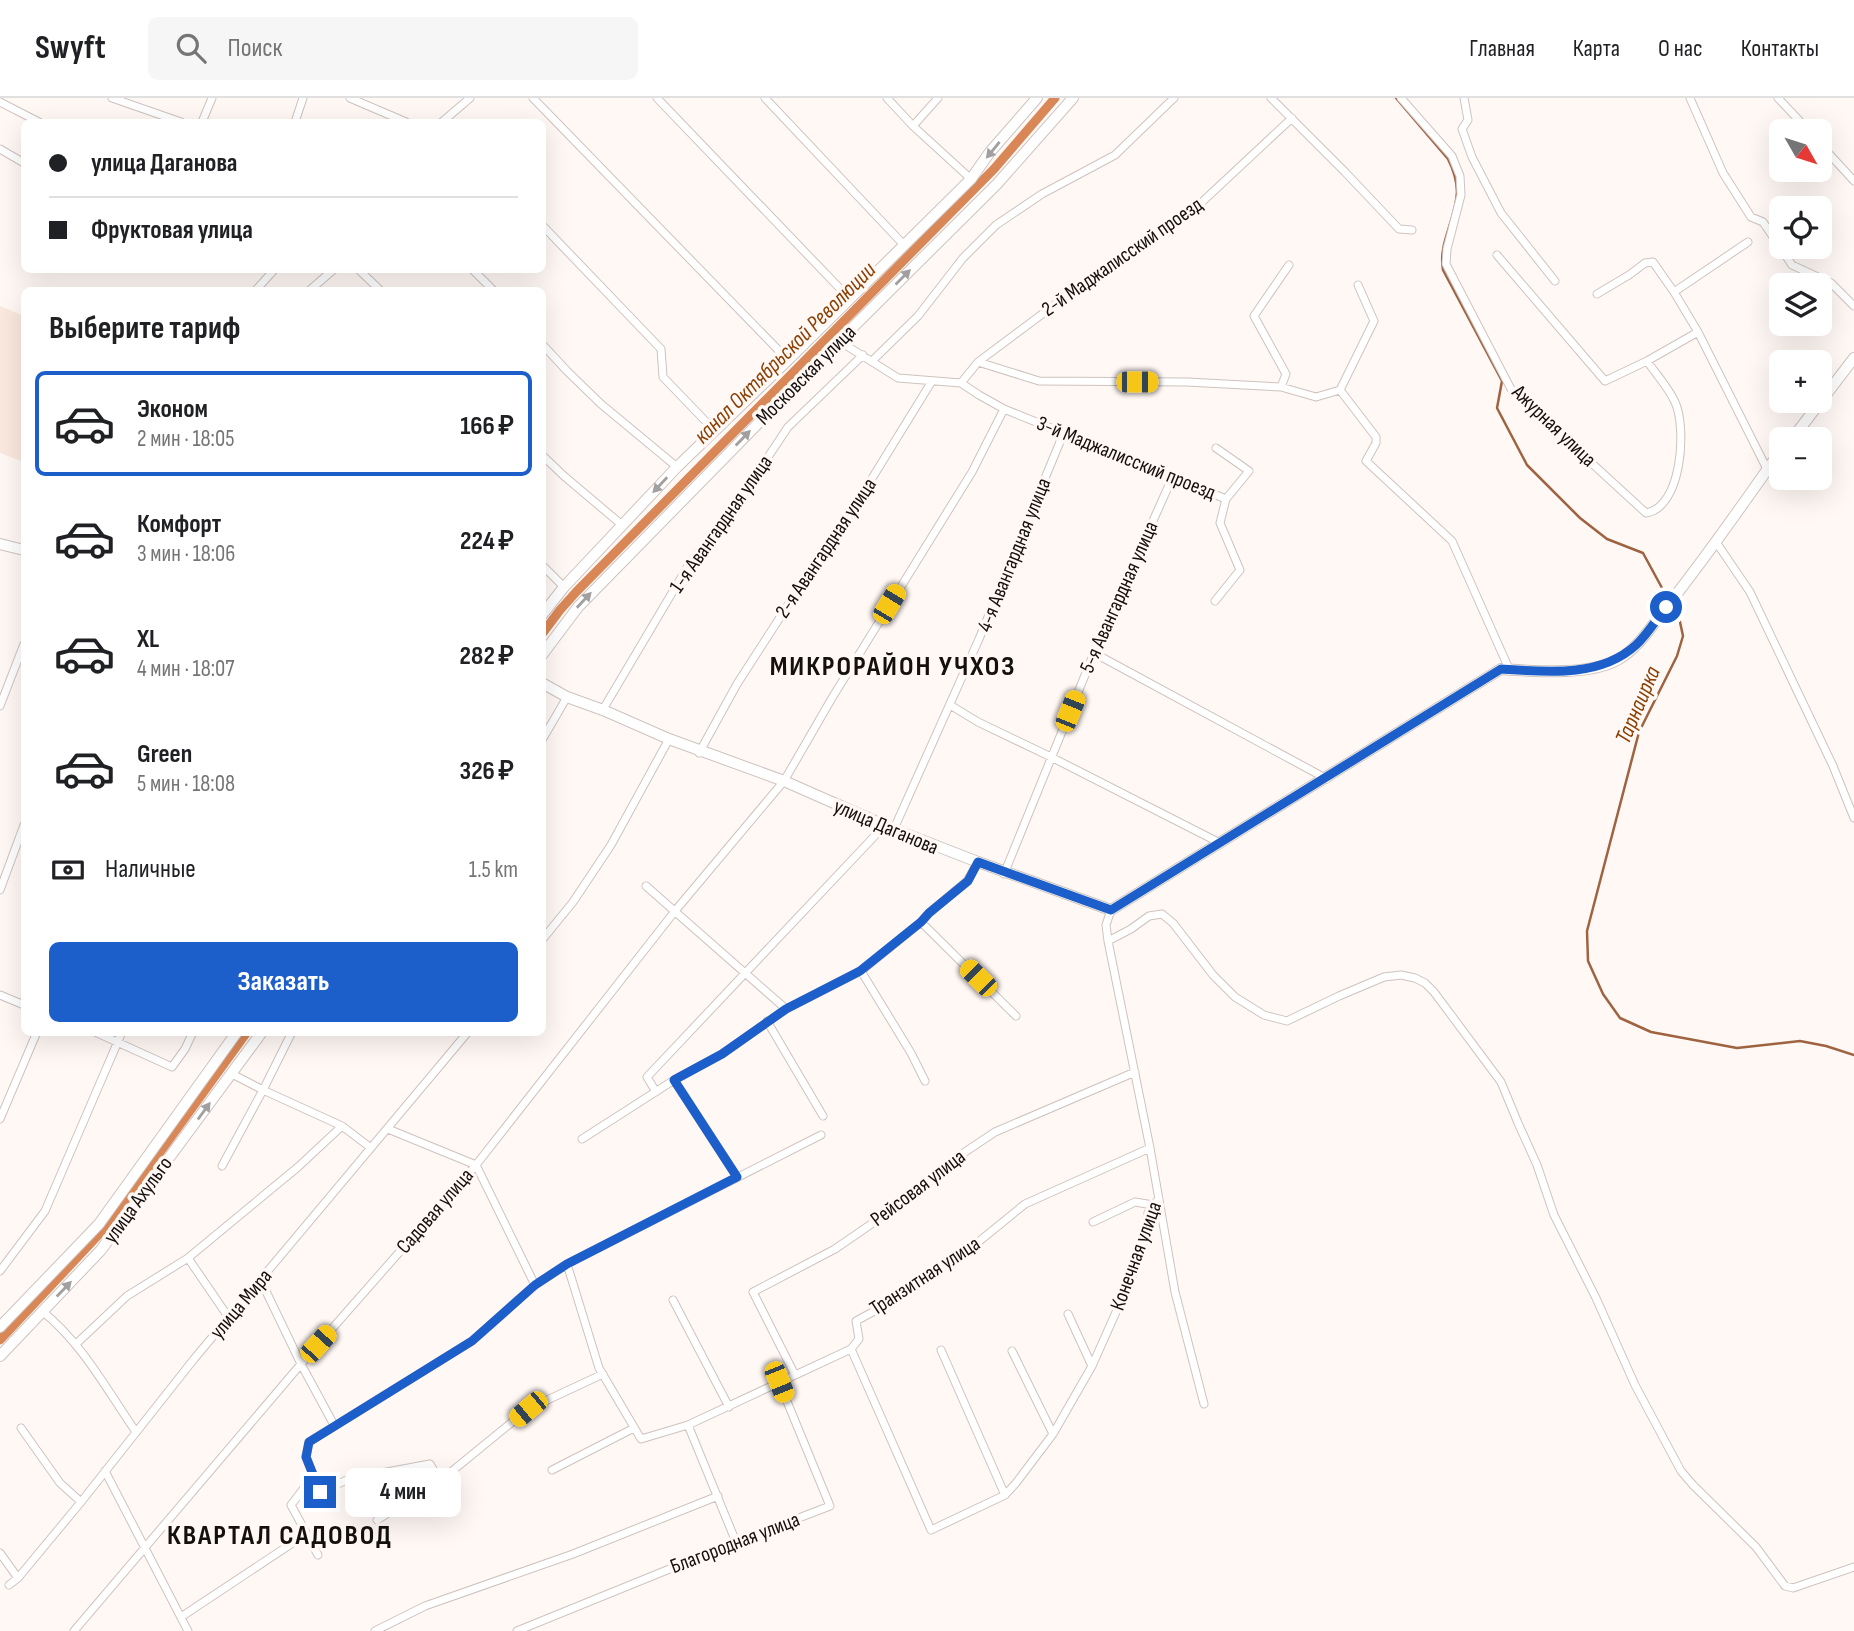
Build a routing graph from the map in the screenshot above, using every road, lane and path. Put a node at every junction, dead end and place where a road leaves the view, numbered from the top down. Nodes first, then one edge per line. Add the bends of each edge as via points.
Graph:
1 (112, 98) edge
2 (212, 98) edge
3 (303, 98) edge
4 (350, 98) edge
5 (470, 98) edge
6 (533, 98) edge
7 (656, 98) edge
8 (765, 98) edge
9 (887, 98) edge
10 (938, 98) edge
11 (1037, 98) edge
12 (1073, 98) edge
13 (1174, 98) edge
14 (1271, 98) edge
15 (1401, 98) edge
16 (1464, 98) edge
17 (1690, 98) edge
18 (1778, 98) edge
19 (0, 102) edge
20 (1292, 118) junction
21 (33, 119) edge
22 (172, 119) edge
23 (203, 119) edge
24 (296, 119) edge
25 (399, 119) edge
26 (446, 119) edge
27 (1798, 119) edge
28 (914, 126) junction
29 (0, 149) edge
30 (1832, 157) edge
31 (21, 161) edge
32 (971, 179) junction
33 (1854, 181) edge
34 (546, 229) edge
35 (1412, 230) dead end
36 (1748, 242) dead end
37 (904, 245) junction
38 (1497, 255) dead end
39 (1289, 265) dead end
40 (271, 273) edge
41 (330, 273) edge
42 (362, 273) edge
43 (476, 273) edge
44 (1555, 281) dead end
45 (1358, 285) dead end
46 (259, 287) edge
47 (313, 287) edge
48 (377, 287) edge
49 (490, 287) edge
50 (1674, 292) junction
51 (1598, 294) dead end
52 (850, 299) junction
53 (1854, 306) edge
54 (1698, 332) junction
55 (839, 341) junction
56 (546, 348) edge
57 (863, 355) junction
58 (1854, 357) edge
59 (788, 360) junction
60 (872, 361) junction
61 (1647, 361) junction
62 (978, 362) junction
63 (932, 381) junction
64 (961, 383) junction
65 (1832, 383) edge
66 (1282, 387) junction
67 (1340, 390) junction
68 (1004, 409) junction
69 (1799, 427) edge
70 (714, 430) junction
71 (1064, 432) junction
72 (1216, 448) dead end
73 (546, 459) edge
74 (677, 467) junction
75 (1768, 471) joint
76 (1172, 476) junction
77 (1226, 499) junction
78 (622, 525) junction
79 (1717, 542) junction
80 (0, 546) edge
81 (21, 550) edge
82 (546, 569) edge
83 (565, 587) junction
84 (1215, 601) dead end
85 (546, 610) edge
86 (546, 650) edge
87 (21, 653) edge
88 (1094, 653) junction
89 (1510, 670) junction
90 (546, 687) edge
91 (567, 698) junction
92 (950, 705) junction
93 (0, 706) edge
94 (602, 711) junction
95 (546, 733) edge
96 (668, 740) junction
97 (699, 752) junction
98 (1051, 757) junction
99 (1326, 779) junction
100 (783, 782) junction
101 (1854, 818) edge
102 (889, 828) junction
103 (21, 833) edge
104 (1221, 844) junction
105 (977, 863) junction
106 (1004, 873) junction
107 (646, 886) dead end
108 (0, 890) edge
109 (675, 911) junction
110 (1111, 911) junction
111 (921, 922) junction
112 (546, 935) edge
113 (1108, 942) junction
114 (860, 971) junction
115 (746, 973) junction
116 (0, 995) edge
117 (21, 1004) edge
118 (786, 1009) junction
119 (1016, 1016) dead end
120 (767, 1021) junction
121 (35, 1036) edge
122 (104, 1036) edge
123 (120, 1036) edge
124 (191, 1036) edge
125 (234, 1036) edge
126 (259, 1036) edge
127 (290, 1036) edge
128 (465, 1036) edge
129 (118, 1042) junction
130 (1135, 1072) junction
131 (232, 1074) junction
132 (674, 1080) junction
133 (925, 1081) dead end
134 (263, 1090) junction
135 (656, 1092) junction
136 (823, 1116) dead end
137 (0, 1119) edge
138 (342, 1126) junction
139 (388, 1129) junction
140 (821, 1135) dead end
141 (582, 1139) dead end
142 (371, 1148) junction
143 (1150, 1148) junction
144 (222, 1166) dead end
145 (476, 1166) junction
146 (737, 1177) junction
147 (1156, 1202) junction
148 (1093, 1222) dead end
149 (188, 1258) junction
150 (567, 1264) junction
151 (0, 1271) edge
152 (261, 1281) junction
153 (535, 1285) junction
154 (673, 1300) dead end
155 (43, 1311) junction
156 (1068, 1314) dead end
157 (229, 1318) junction
158 (0, 1327) edge
159 (76, 1344) junction
160 (851, 1349) junction
161 (941, 1350) dead end
162 (1012, 1351) dead end
163 (0, 1356) edge
164 (301, 1364) junction
165 (1092, 1366) junction
166 (603, 1374) junction
167 (795, 1375) junction
168 (779, 1382) junction
169 (1204, 1404) dead end
170 (729, 1406) junction
171 (334, 1425) junction
172 (688, 1425) junction
173 (22, 1428) dead end
174 (634, 1428) junction
175 (136, 1432) junction
176 (1053, 1434) junction
177 (552, 1470) dead end
178 (105, 1471) junction
179 (314, 1475) junction
180 (440, 1481) junction
181 (1004, 1495) junction
182 (718, 1496) junction
183 (81, 1502) junction
184 (377, 1520) dead end
185 (306, 1534) junction
186 (736, 1542) junction
187 (144, 1548) junction
188 (0, 1553) edge
189 (318, 1555) dead end
190 (1854, 1567) edge
191 (18, 1578) junction
192 (9, 1585) dead end
193 (181, 1618) junction
194 (74, 1631) edge
195 (188, 1631) edge
196 (375, 1631) edge
197 (517, 1631) edge

1 - 22 street
2 - 23 street
3 - 24 street
4 - 25 street
5 - 26 street
6 - 59 street
7 - 52 street
8 - 37 street
9 - 28 street
10 - 28 street
11 -> 32 main road
55 -> 12 main road, Московская улица via 997,184
13 - 60 street via 1115,155 996,225 963,258 918,317
14 - 20 street
15 - 61 street, Ажурная улица via 1452,156 1460,176 1461,195 1446,264 1511,389 1646,513 1663,504 1672,486 1679,465 1681,425 1675,402
16 - 44 street via 1468,120 1462,129 1472,158 1501,213
17 - 53 street via 1723,173 1751,217 1763,222 1792,265 1831,283
18 - 27 street
19 - 21 street
20 - 35 street via 1399,229
20 - 62 street, 2-й Маджалисский проезд via 1187,216 1080,285
28 - 32 street
29 - 31 street
30 - 33 street
32 - 37 main road
34 - 70 street via 661,349 663,377
36 - 50 street
37 - 52 main road
38 - 61 street via 1605,381
39 - 66 street via 1254,316 1286,374
40 - 46 street
41 - 47 street
42 - 48 street
43 - 49 street
45 - 67 street via 1374,321
50 - 51 street via 1653,262
50 - 54 street
52 - 59 main road
54 - 61 street
54 - 75 street
55 - 57 street
86 -> 55 main road, Московская улица via 578,607
56 - 74 street via 601,404
57 - 60 street
57 - 94 street, 1-я Авангардная улица via 788,427 688,566
58 - 65 main road
58 - 69 main road
59 - 70 main road
60 - 63 street via 898,378
62 - 64 street, 2-й Маджалисский проезд
62 - 66 street via 1038,381
63 - 64 street
63 - 97 street, 2-я Авангардная улица
64 - 68 street, 3-й Маджалисский проезд
66 - 67 street via 1316,397
67 - 89 street via 1376,437 1366,461 1452,541
68 - 71 street, 3-й Маджалисский проезд
68 - 100 street, Садовая улица via 972,472
70 - 74 main road
71 - 76 street, 3-й Маджалисский проезд
71 - 92 street, 4-я Авангардная улица
72 - 77 street via 1249,471
73 - 78 street
74 -> 78 main road
75 - 79 main road
76 - 77 street, 3-й Маджалисский проезд
76 - 88 street, 5-я Авангардная улица
77 - 84 street, 3-й Маджалисский проезд via 1220,523 1240,570
78 - 83 main road
79 - 89 main road via 1639,645 1618,662 1594,672
79 - 101 street via 1750,592
80 - 81 main road
82 - 83 street
83 - 85 main road
87 - 93 street
88 - 98 street, 5-я Авангардная улица
88 - 99 street
89 - 99 main road
90 - 91 main road, улица Даганова
91 - 94 main road, улица Даганова
91 - 95 street
92 - 98 street
92 - 102 street, 4-я Авангардная улица
94 - 96 main road, улица Даганова
96 - 97 main road, улица Даганова
96 - 112 street via 611,845
97 - 100 main road, улица Даганова
98 - 104 street
98 - 106 street, 5-я Авангардная улица
99 - 104 main road
100 - 102 main road, улица Даганова
100 - 109 street, Садовая улица
102 - 105 main road, улица Даганова
102 - 115 street, 4-я Авангардная улица
103 - 108 street
104 - 110 main road
105 - 106 main road, улица Даганова
105 - 111 street via 968,881
106 - 110 main road, улица Даганова
107 - 109 street
109 - 115 street
109 - 145 street, Садовая улица
110 - 113 street, Конечная улица via 1106,925
111 - 114 street
111 - 119 street
113 - 130 street, Конечная улица
113 - 190 street via 1149,916 1162,914 1235,997 1264,1015 1287,1021 1384,977 1401,975 1425,982 1501,1082 1559,1226 1681,1471 1756,1547 1785,1586 1793,1588
114 - 118 street
114 - 133 street
115 - 118 street
115 - 135 street, 4-я Авангардная улица via 647,1077
116 - 117 street
118 - 120 street
120 - 132 street via 722,1054
120 - 136 street
121 - 137 street
122 - 129 street
123 - 129 street
124 - 129 street via 172,1067
125 - 158 main road via 99,1224
126 - 131 main road, улица Ахульго
127 - 134 street
128 - 139 street, улица Мира
129 - 151 street via 45,1211
130 - 143 street, Конечная улица
130 - 167 street, Рейсовая улица via 995,1132 835,1249 752,1292
131 - 134 street
155 -> 131 main road, улица Ахульго via 101,1250
132 - 135 street
132 - 146 street
134 - 138 street
134 - 144 street
135 - 141 street
138 - 142 street
138 - 149 street
139 - 142 street, улица Мира
139 - 145 street
140 - 146 street
142 - 152 street, улица Мира
143 - 147 street, Конечная улица
143 - 160 street, Транзитная улица via 1025,1205 966,1252 856,1321 859,1339
145 - 153 street
145 - 164 street, Садовая улица
146 - 150 street
147 - 148 street via 1135,1202
147 - 165 street, Конечная улица via 1148,1213 1140,1256
147 - 169 street
149 - 157 street
149 - 159 street via 127,1296
150 - 153 street
150 - 166 street
152 - 157 street, улица Мира
152 - 164 street
153 - 171 street via 472,1341
154 - 170 street
155 - 159 street
155 - 163 main road, улица Ахульго
156 - 165 street
157 - 175 street, улица Мира
159 - 175 street
160 - 167 street
160 - 181 street, Конечная улица via 931,1530
161 - 181 street
162 - 176 street
164 - 171 street
164 - 187 street, Садовая улица
165 - 176 street, Конечная улица
166 - 174 street
166 - 180 street via 528,1409
167 - 168 street
168 - 170 street
168 - 186 street, Благородная улица via 830,1506
170 - 172 street
171 - 179 street via 309,1442 306,1457
172 - 174 street via 640,1439
172 - 182 street
173 - 183 street via 60,1483
174 - 177 street
175 - 178 street, улица Мира
176 - 181 street, Конечная улица
178 - 183 street, улица Мира
178 - 187 street
179 - 180 street via 320,1492 349,1479 430,1464
179 - 185 street via 291,1505
180 - 184 street
182 - 186 street
182 - 196 street via 425,1606
183 - 191 street, улица Мира
185 - 189 street
185 - 193 street
186 - 197 street, Благородная улица
187 - 193 street
187 - 194 street, Садовая улица
188 - 191 street
191 - 192 street, улица Мира
193 - 195 street

